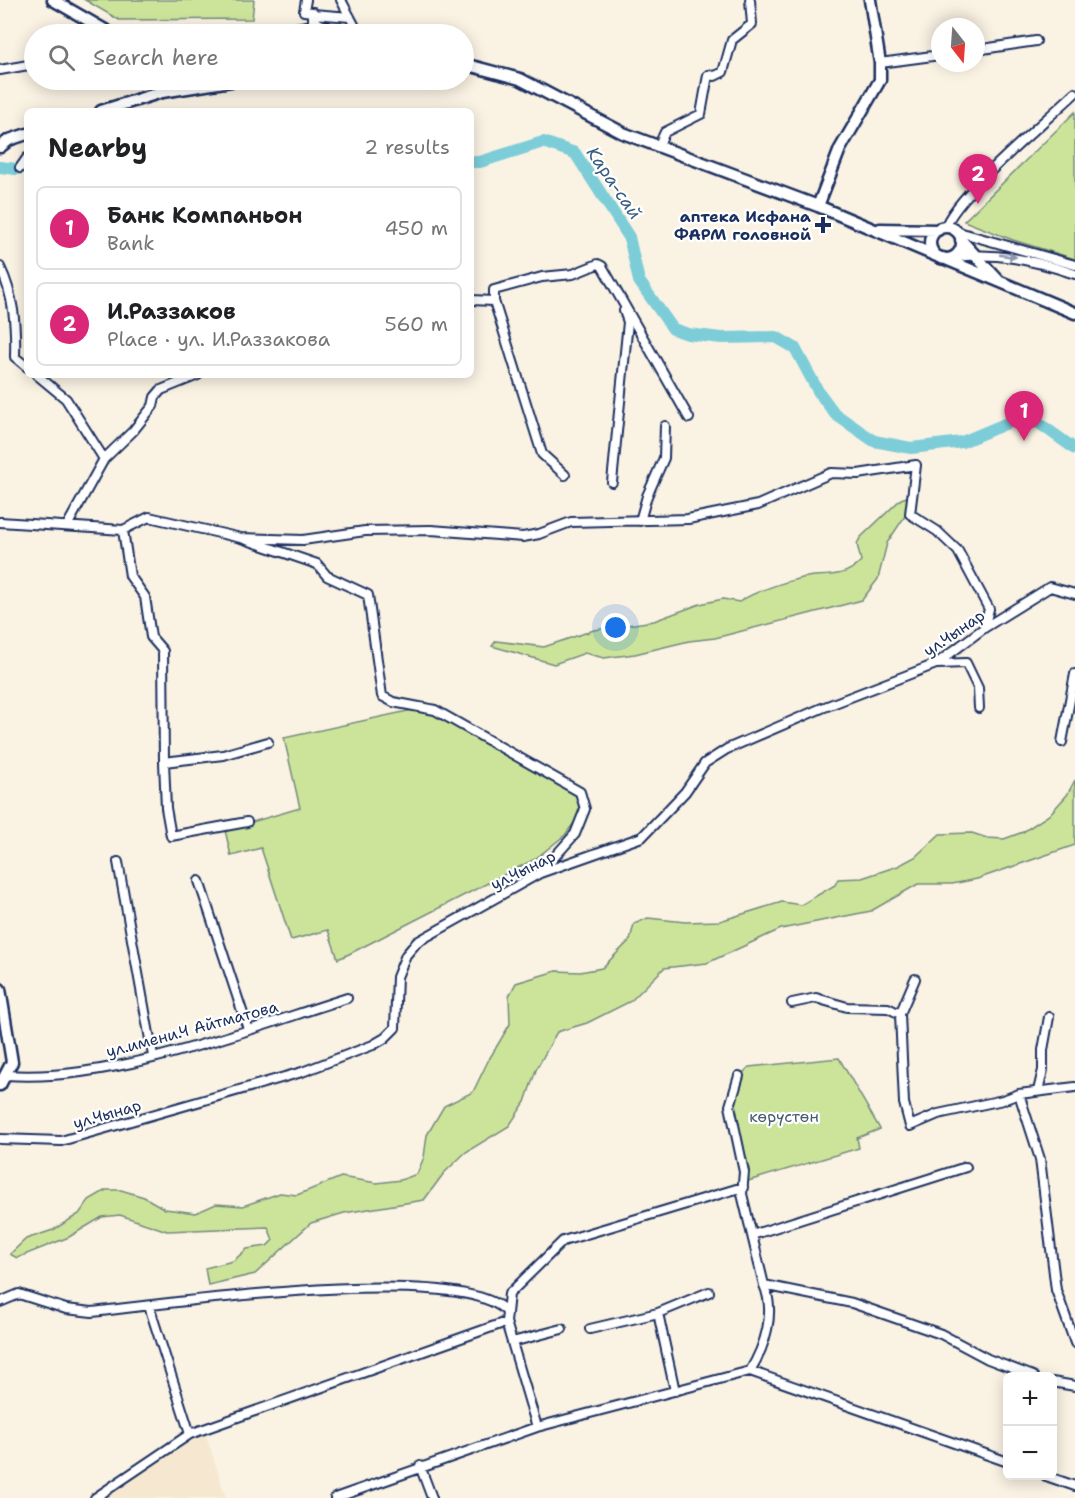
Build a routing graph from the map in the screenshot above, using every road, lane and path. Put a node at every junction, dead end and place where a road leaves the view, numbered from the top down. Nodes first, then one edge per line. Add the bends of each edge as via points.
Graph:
1 (53, 0) edge
2 (306, 0) edge
3 (340, 0) edge
4 (750, 0) edge
5 (870, 0) edge
6 (313, 14) junction
7 (350, 17) junction
8 (318, 23) joint
9 (95, 24) edge
10 (314, 24) edge
11 (354, 24) edge
12 (1036, 41) dead end
13 (985, 49) edge
14 (931, 56) edge
15 (880, 63) junction
16 (24, 66) edge
17 (474, 67) edge
18 (0, 70) edge
19 (174, 90) edge
20 (162, 92) joint
21 (1075, 93) edge
22 (111, 108) edge
23 (24, 135) edge
24 (5, 140) edge
25 (0, 147) edge
26 (658, 147) junction
27 (24, 162) edge
28 (20, 168) dead end
29 (818, 206) junction
30 (874, 228) junction
31 (950, 232) junction
32 (973, 254) junction
33 (944, 258) junction
34 (1075, 265) edge
35 (602, 266) junction
36 (0, 267) edge
37 (1075, 274) edge
38 (1002, 284) junction
39 (474, 300) edge
40 (494, 301) junction
41 (1075, 313) edge
42 (24, 364) edge
43 (41, 378) edge
44 (191, 378) edge
45 (689, 418) dead end
46 (665, 426) dead end
47 (104, 459) junction
48 (565, 475) dead end
49 (612, 482) dead end
50 (640, 521) junction
51 (0, 522) edge
52 (67, 526) junction
53 (123, 530) junction
54 (241, 538) junction
55 (1075, 594) edge
56 (984, 628) junction
57 (936, 664) junction
58 (1075, 674) edge
59 (979, 708) dead end
60 (268, 742) dead end
61 (1062, 742) dead end
62 (164, 762) junction
63 (247, 822) dead end
64 (118, 862) dead end
65 (540, 873) junction
66 (199, 881) dead end
67 (915, 978) dead end
68 (0, 989) edge
69 (347, 998) dead end
70 (792, 1003) dead end
71 (900, 1014) junction
72 (1049, 1017) dead end
73 (248, 1029) junction
74 (4, 1035) edge
75 (153, 1056) junction
76 (6, 1075) junction
77 (739, 1076) dead end
78 (0, 1085) edge
79 (1075, 1087) edge
80 (1038, 1090) junction
81 (1019, 1094) junction
82 (0, 1139) edge
83 (966, 1167) dead end
84 (743, 1187) junction
85 (752, 1235) junction
86 (764, 1285) junction
87 (709, 1292) dead end
88 (0, 1302) edge
89 (149, 1306) junction
90 (507, 1312) junction
91 (658, 1313) junction
92 (506, 1322) junction
93 (562, 1329) dead end
94 (590, 1329) dead end
95 (512, 1342) junction
96 (1075, 1343) edge
97 (750, 1371) junction
98 (1020, 1372) edge
99 (1057, 1383) edge
100 (1075, 1386) edge
101 (675, 1391) junction
102 (537, 1427) junction
103 (190, 1434) junction
104 (1003, 1460) edge
105 (420, 1466) junction
106 (1057, 1480) edge
107 (1075, 1486) edge
108 (95, 1498) edge
109 (335, 1498) edge
110 (432, 1498) edge

1 - 9 main road
2 - 6 street via 304,11
3 - 7 street
4 - 26 street via 752,24 732,40 723,72 708,75 701,114 665,132
5 - 15 main road
6 - 7 street
6 - 8 street via 313,21
7 - 11 street
8 - 10 street
12 - 13 street
14 - 15 street
15 - 29 main road via 880,80 840,149
16 - 18 street
17 - 26 main road via 520,79 622,133
19 - 20 main road
20 - 22 main road
21 - 31 street via 965,197 948,218
23 - 24 main road
24 - 25 main road
26 - 29 main road
27 - 28 street
29 - 30 main road
30 - 31 main road
30 - 33 main road
31 - 32 main road
31 - 33 main road via 959,251
31 - 33 main road via 931,238 930,246
31 - 34 street
32 - 33 street
32 -> 37 street via 1032,260
32 - 38 main road
33 - 38 main road
35 - 40 street via 494,290
35 - 45 street
35 - 49 street via 628,322
36 - 42 street via 8,284 16,323 15,357
38 - 41 main road
39 - 40 street
40 - 48 street via 542,454
43 - 47 street via 66,399
44 - 47 street via 161,390 133,431
46 - 50 street via 664,458 646,496
47 - 52 street
50 - 54 street via 571,522 524,537 431,530 365,531 303,540
50 - 56 street via 688,519 758,506 831,472 858,474 916,465 910,514 937,531 958,551 989,609
51 - 52 street
52 - 53 street
53 - 54 street via 149,517
53 - 62 street via 130,576 146,597 151,637 164,656
54 - 65 street via 317,564 327,576 368,594 382,696 435,710 580,792 585,809 575,834
55 - 56 street, ул.Чынар via 1050,587
56 - 57 street, ул.Чынар
57 - 59 street via 966,663 978,688
57 - 65 street, ул.Чынар via 728,749 705,764 685,792 642,837
58 - 61 street
60 - 62 street via 223,755
62 - 63 street via 171,836
64 - 75 street
65 - 82 street, ул.Чынар via 417,942 406,955 397,977 394,1028 373,1045 302,1072 60,1142
66 - 73 street
67 - 71 street
68 - 74 main road
69 - 73 street, ул.имени.Ч Айтматова
70 - 71 street via 816,998 846,1007 888,1008
71 - 81 street via 904,1103 910,1126 938,1114
72 - 80 street
73 - 75 street, ул.имени.Ч Айтматова
74 - 76 main road via 12,1062
75 - 76 street, ул.имени.Ч Айтматова via 121,1065 36,1077
76 - 78 main road
77 - 84 street via 730,1106 744,1172
79 - 80 street
80 - 81 street
81 - 96 street via 1040,1159 1056,1290
83 - 85 street
84 - 85 street
84 - 90 street via 563,1241 509,1294
85 - 86 street
86 - 97 street via 770,1298 770,1315 761,1353
86 - 98 street via 852,1303 941,1334
87 - 91 street
88 - 89 street via 19,1294 66,1309 92,1312
89 - 90 street via 255,1293 403,1287 478,1296 499,1304
89 - 103 street
90 - 92 street
91 - 94 street
91 - 101 street
92 - 95 street
92 - 103 street
93 - 95 street
95 - 102 street
97 - 101 street
97 - 104 street
99 - 100 street
101 - 102 street
102 - 105 street
103 - 108 street
105 - 109 street
105 - 110 street
106 - 107 street

